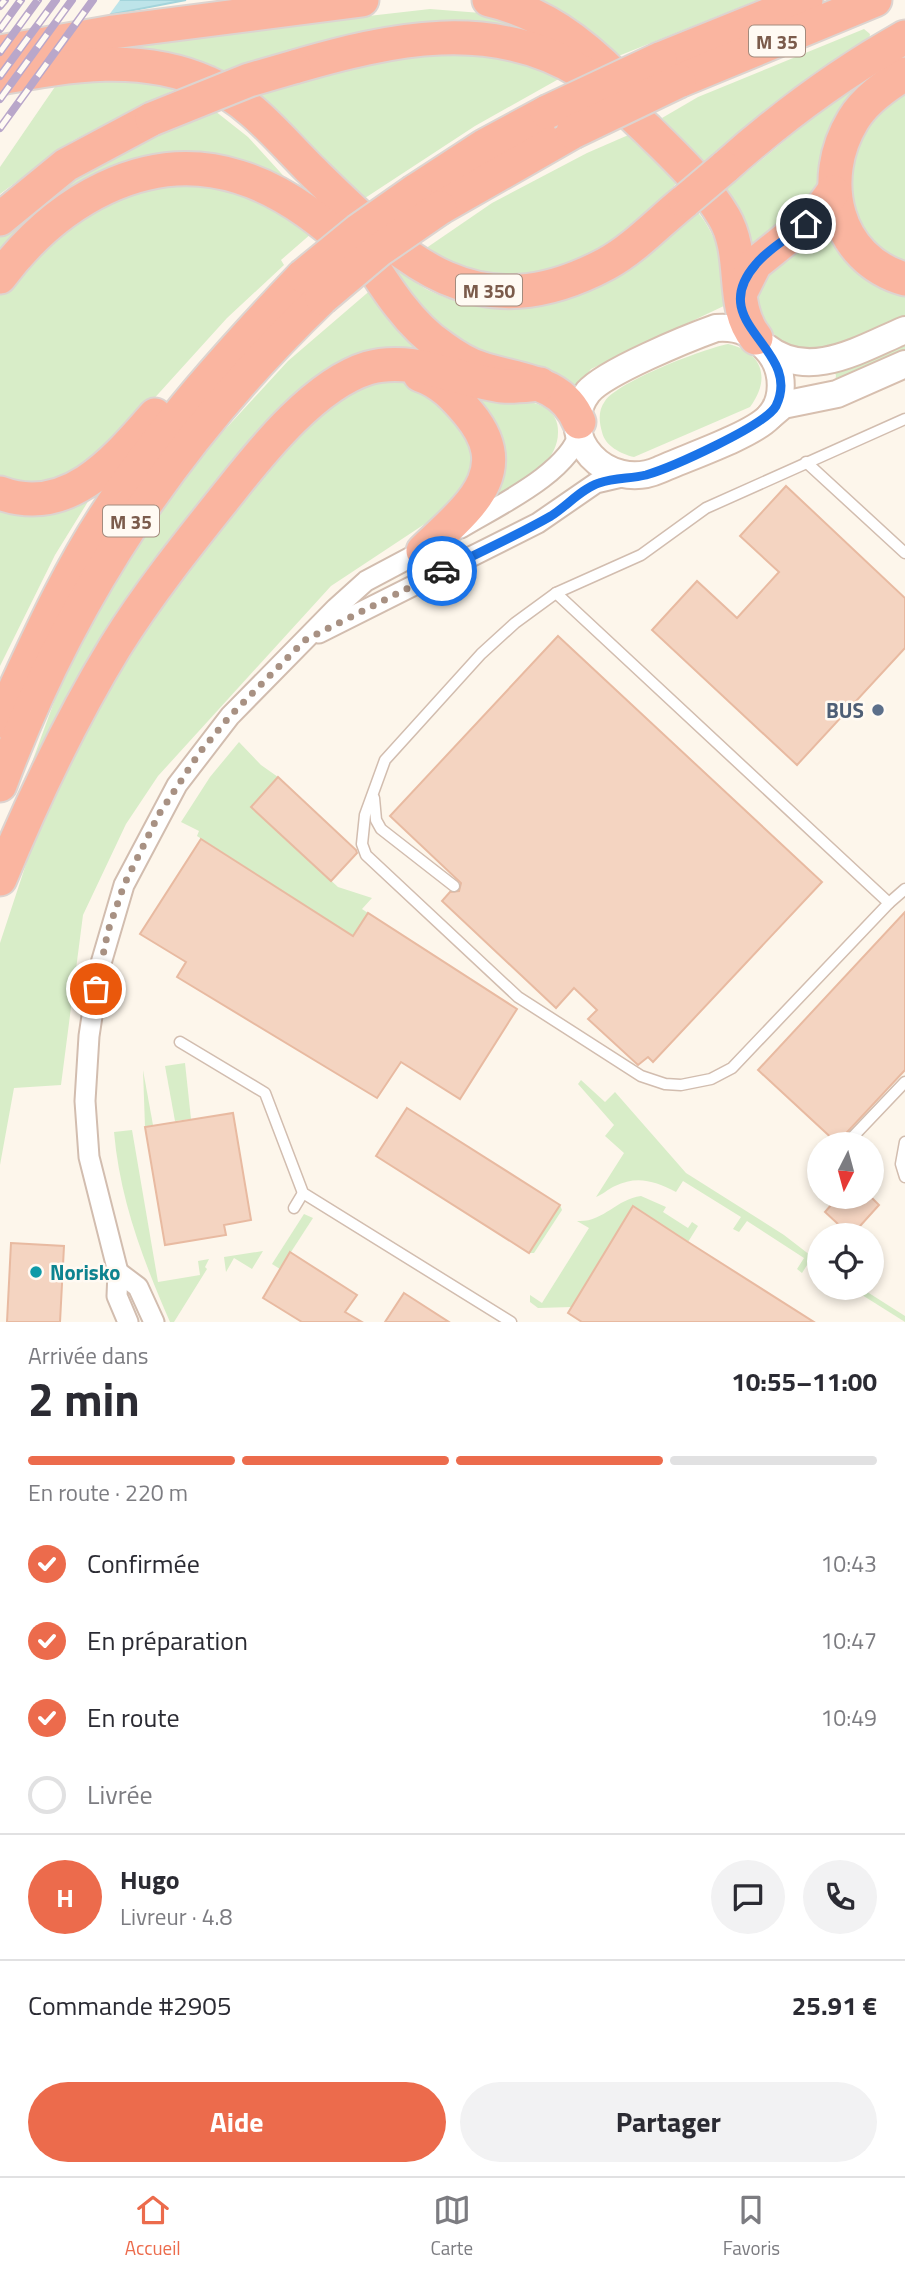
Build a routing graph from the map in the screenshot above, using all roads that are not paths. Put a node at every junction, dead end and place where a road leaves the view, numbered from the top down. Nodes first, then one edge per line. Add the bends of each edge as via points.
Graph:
1 (285, 0) edge
2 (362, 0) edge
3 (489, 0) edge
4 (806, 0) edge
5 (875, 0) edge
6 (172, 24) junction
7 (905, 37) edge
8 (0, 52) edge
9 (670, 70) junction
10 (905, 74) edge
11 (0, 78) edge
12 (668, 150) junction
13 (308, 166) junction
14 (833, 192) junction
15 (0, 219) edge
16 (376, 271) junction
17 (0, 276) edge
18 (905, 279) edge
19 (313, 287) junction
20 (741, 292) junction
21 (905, 330) edge
22 (760, 342) junction
23 (387, 364) junction
24 (905, 364) edge
25 (217, 368) junction
26 (540, 384) junction
27 (770, 416) junction
28 (905, 419) edge
29 (579, 426) junction
30 (806, 462) junction
31 (626, 476) junction
32 (0, 493) edge
33 (423, 551) junction
34 (905, 552) edge
35 (556, 593) junction
36 (305, 640) junction
37 (0, 721) edge
38 (0, 785) edge
39 (374, 794) junction
40 (0, 879) edge
41 (454, 886) dead end
42 (905, 889) edge
43 (889, 903) junction
44 (180, 1042) dead end
45 (905, 1082) edge
46 (857, 1132) edge
47 (905, 1142) edge
48 (905, 1177) edge
49 (303, 1193) junction
50 (294, 1208) dead end
51 (118, 1272) junction
52 (128, 1322) edge
53 (154, 1322) edge
54 (511, 1322) edge

1 - 6 highway
2 - 6 highway
3 - 12 highway via 547,22 589,50 636,100
4 - 9 highway, M 35
5 - 9 highway, M 35
6 - 8 highway
7 - 13 highway, M 350, bridge via 768,129 608,263 556,286 513,292 452,282 385,240
9 - 19 highway, M 35, bridge via 560,122 428,199 379,250
10 - 14 highway via 866,102 853,119 836,159
11 - 13 highway, M 350 via 104,64 148,65 191,76 230,95
12 - 15 highway, bridge via 584,73 537,50 454,36 415,40 294,67 152,119 66,165
12 - 20 highway via 698,181 729,226
13 - 16 highway, M 350
14 - 18 highway via 842,226 854,247 871,264
14 - 20 highway via 817,214 755,264
16 - 17 highway via 335,233 282,196 240,177 182,168 142,173 91,195 42,230
16 - 26 highway, M 350 via 418,327 440,346 478,368
19 - 25 highway, M 35
19 - 38 highway, M 35 via 176,458 127,528 83,605
20 - 22 highway via 743,317
21 - 22 main road via 817,363 793,362
22 - 27 main road via 781,376 779,398
22 - 29 main road via 736,328 716,328 605,378 585,398
23 - 26 highway via 502,386
23 - 33 highway via 425,377 452,393 486,438 490,457 477,497
23 - 40 highway via 346,378 295,418 262,450 165,574 116,645 70,725
24 - 27 main road via 836,394 783,405
25 - 32 highway via 185,381 114,458 80,487 46,499
25 - 37 highway, M 35 via 106,514
26 - 29 highway via 566,400
27 - 31 main road via 648,475
28 - 30 lane
29 - 31 main road via 586,449 600,465
29 - 33 street via 569,454 553,469
30 - 34 lane
30 - 35 lane via 692,515 634,559
31 - 36 street via 596,484 538,523
33 - 36 street via 366,582
35 - 39 lane via 500,635 393,750 380,770
35 - 43 lane
36 - 51 street via 230,716 177,785 133,866 108,931 89,1036 86,1128 95,1187
39 - 41 lane via 381,829
39 - 43 lane via 365,815 362,844 366,855 518,998 641,1076 664,1084 711,1079 737,1064
42 - 43 lane
44 - 49 lane via 265,1093
45 - 46 lane
47 - 48 lane via 901,1164
49 - 50 lane
49 - 54 lane
51 - 52 street via 117,1296
51 - 53 street via 138,1287

